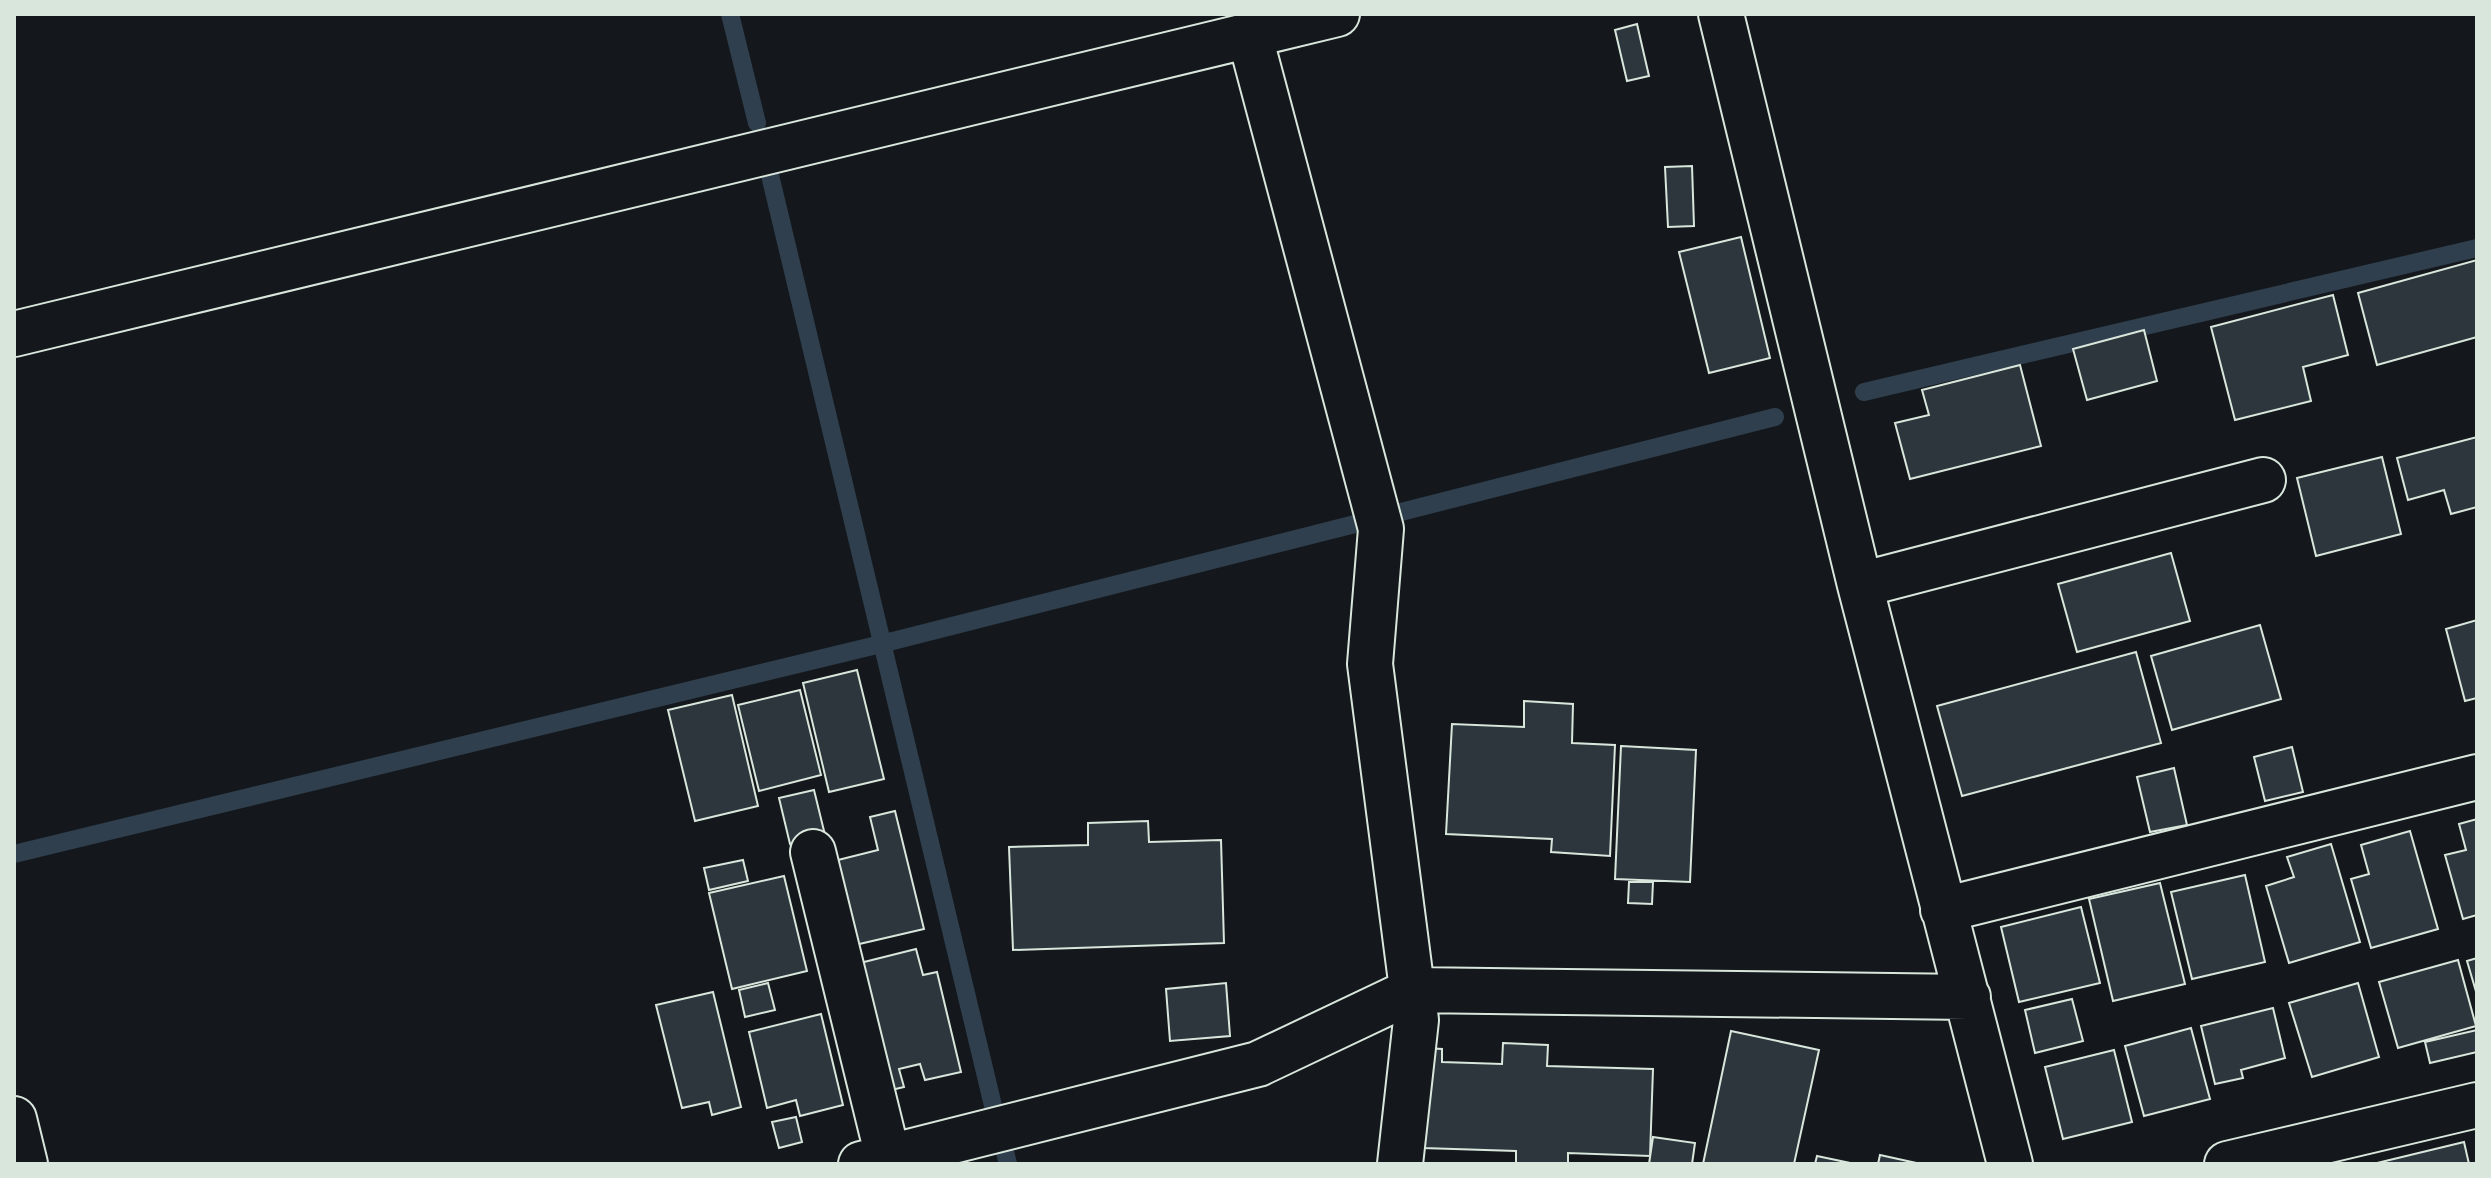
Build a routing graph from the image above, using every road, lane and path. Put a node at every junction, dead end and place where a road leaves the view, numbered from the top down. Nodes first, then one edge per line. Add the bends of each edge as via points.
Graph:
1 (1337, 14) edge
2 (1721, 14) edge
3 (1250, 37) junction
4 (14, 334) edge
5 (2263, 480) dead end
6 (1860, 585) junction
7 (2477, 777) edge
8 (813, 852) dead end
9 (1943, 910) junction
10 (1414, 990) junction
11 (1968, 997) junction
12 (2477, 1105) edge
13 (14, 1119) edge
14 (875, 1161) edge
15 (25, 1164) edge
16 (1400, 1164) edge
17 (2010, 1164) edge
18 (2227, 1164) edge

1 - 3 street
2 - 6 street
3 - 4 street
3 - 10 street via 1381,529 1370,664
5 - 6 street
6 - 9 street
7 - 9 street
8 - 14 street
9 - 11 street
10 - 11 street
10 - 14 street via 1258,1064
10 - 16 street via 1416,1020
11 - 17 street
12 - 18 street
13 - 15 street

